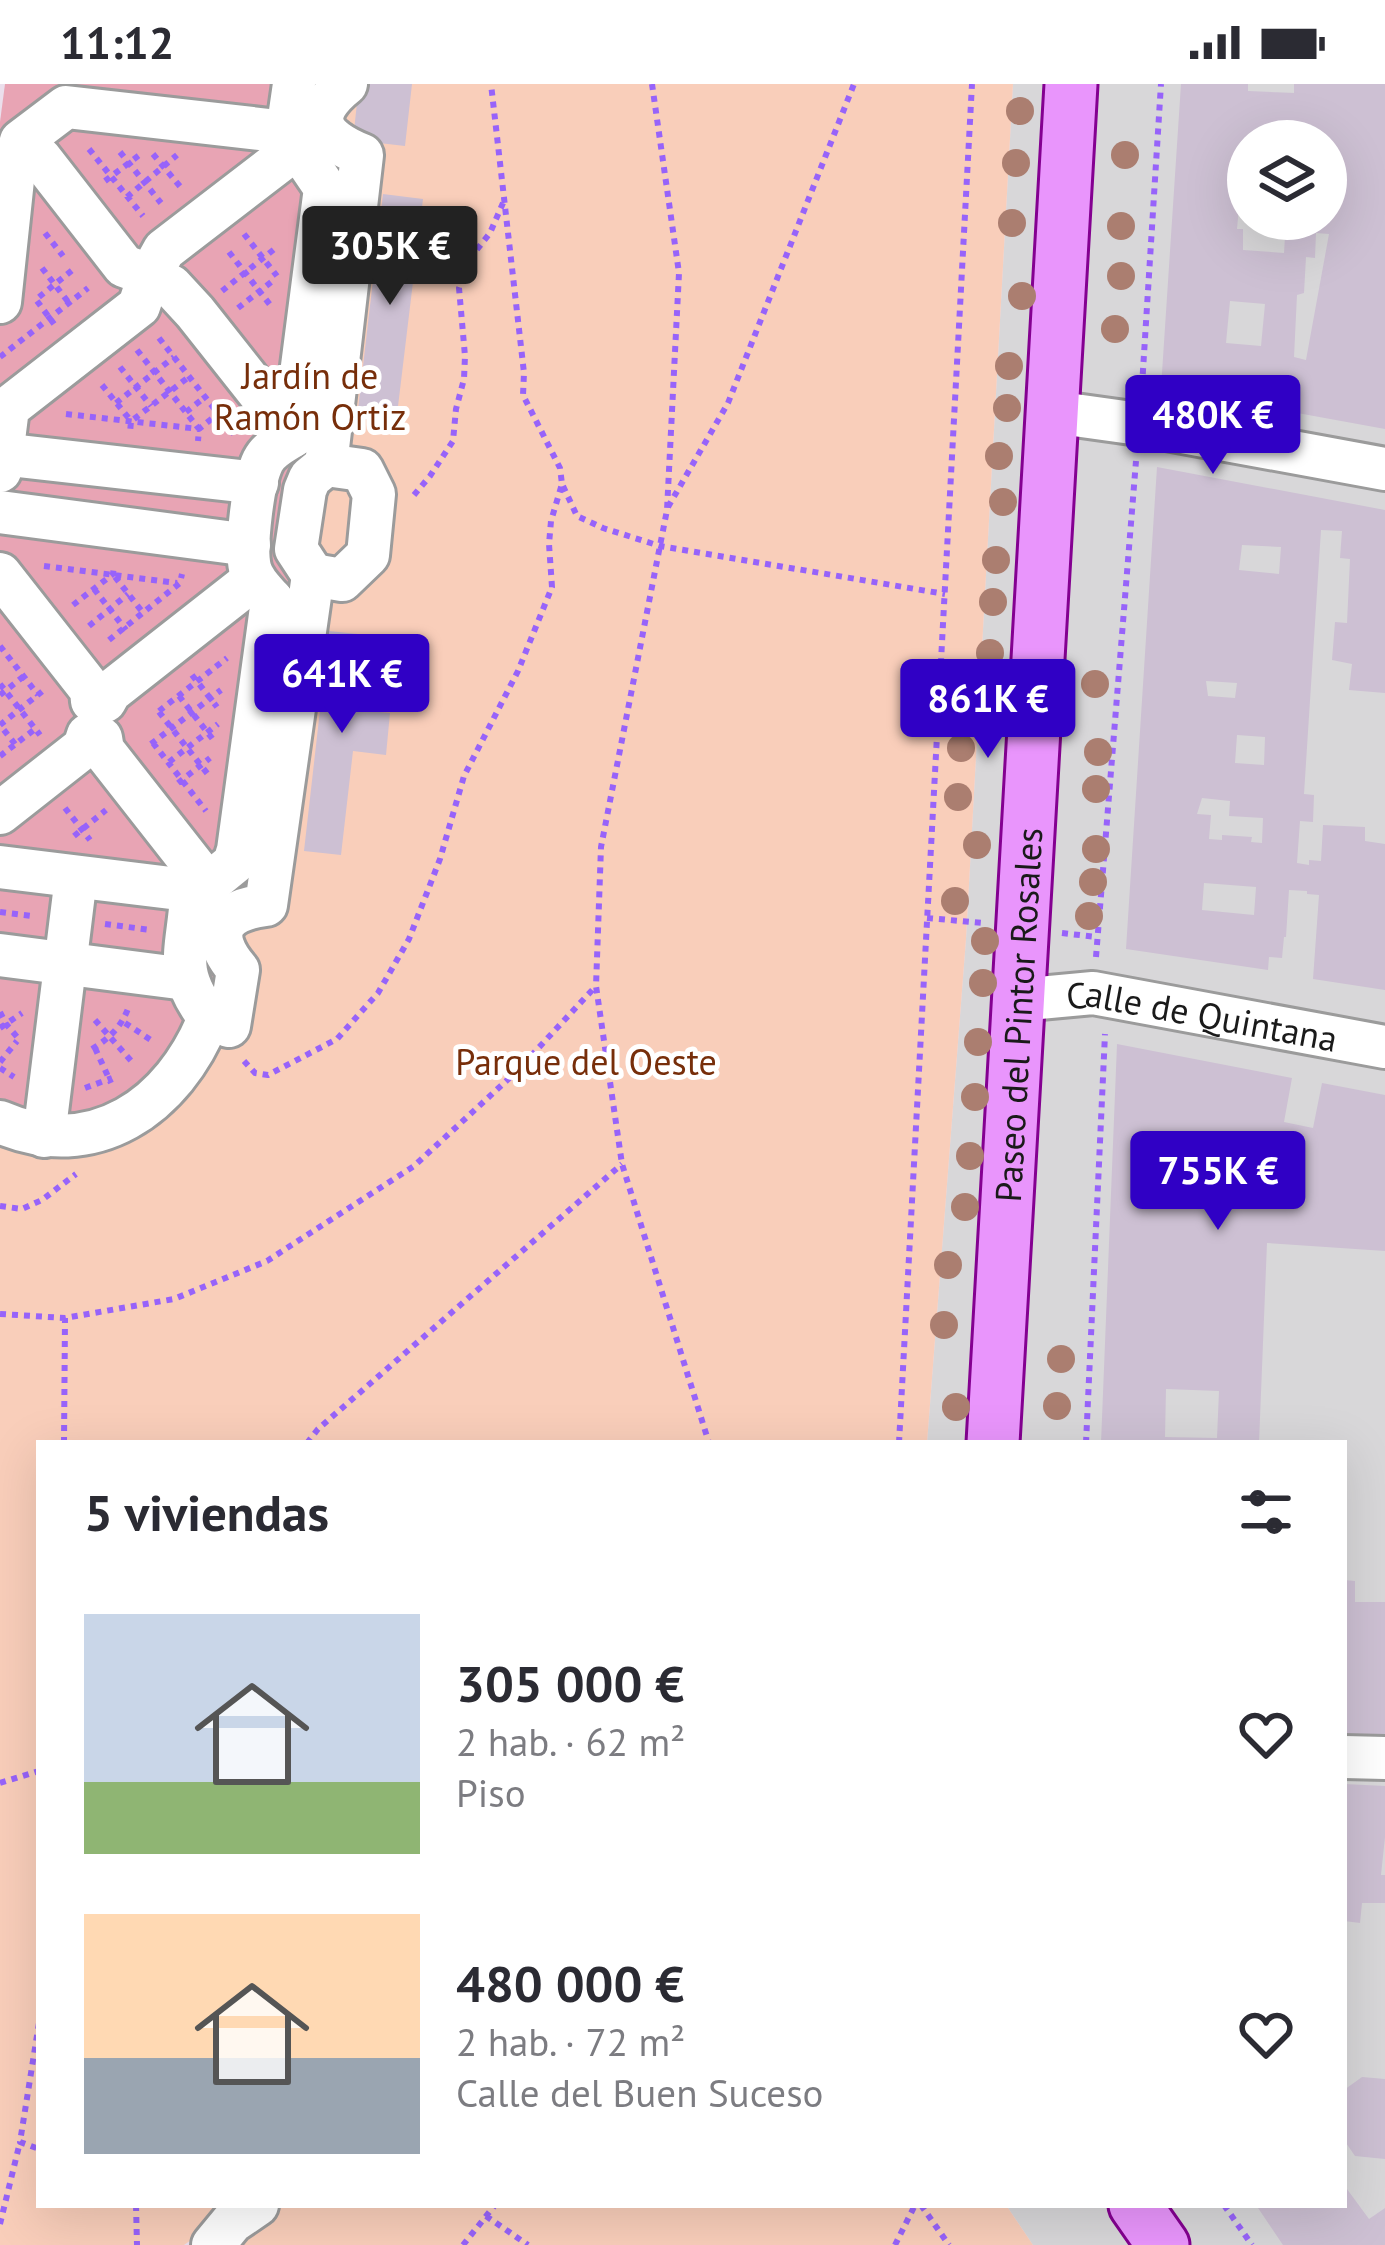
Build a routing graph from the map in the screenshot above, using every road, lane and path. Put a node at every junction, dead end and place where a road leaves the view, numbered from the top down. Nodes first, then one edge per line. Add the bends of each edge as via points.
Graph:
1 (294, 84) edge
2 (346, 84) edge
3 (490, 84) edge
4 (652, 84) edge
5 (854, 84) edge
6 (972, 84) edge
7 (1071, 84) edge
8 (1161, 84) edge
9 (59, 120) edge
10 (174, 129) edge
11 (115, 146) dead end
12 (299, 149) junction
13 (164, 167) junction
14 (116, 181) junction
15 (145, 183) junction
16 (181, 188) dead end
17 (505, 199) junction
18 (143, 216) dead end
19 (246, 235) junction
20 (59, 250) dead end
21 (50, 257) dead end
22 (245, 273) junction
23 (48, 275) dead end
24 (152, 282) junction
25 (270, 283) dead end
26 (55, 284) junction
27 (286, 287) dead end
28 (88, 288) dead end
29 (260, 291) junction
30 (18, 301) edge
31 (267, 301) dead end
32 (69, 303) junction
33 (240, 307) dead end
34 (275, 312) dead end
35 (78, 353) junction
36 (121, 368) dead end
37 (6, 369) edge
38 (155, 373) junction
39 (206, 387) junction
40 (136, 388) junction
41 (170, 392) junction
42 (1141, 397) dead end
43 (116, 403) junction
44 (151, 406) junction
45 (186, 412) junction
46 (1053, 412) junction
47 (63, 413) dead end
48 (131, 422) junction
49 (1137, 452) dead end
50 (266, 454) junction
51 (1, 462) edge
52 (326, 465) junction
53 (1385, 469) edge
54 (562, 484) junction
55 (667, 510) junction
56 (0, 512) edge
57 (372, 525) junction
58 (660, 546) junction
59 (44, 566) dead end
60 (0, 574) edge
61 (112, 574) junction
62 (313, 575) junction
63 (180, 584) dead end
64 (260, 587) junction
65 (94, 589) junction
66 (128, 594) junction
67 (945, 594) junction
68 (110, 609) junction
69 (0, 619) edge
70 (90, 624) dead end
71 (124, 627) dead end
72 (43, 628) junction
73 (0, 646) edge
74 (230, 682) dead end
75 (2, 690) edge
76 (192, 712) junction
77 (226, 718) dead end
78 (115, 721) edge
79 (217, 724) dead end
80 (207, 732) junction
81 (215, 741) dead end
82 (188, 747) junction
83 (221, 750) dead end
84 (0, 756) edge
85 (218, 786) dead end
86 (67, 810) dead end
87 (0, 813) edge
88 (101, 814) dead end
89 (82, 829) junction
90 (79, 851) junction
91 (0, 867) edge
92 (217, 874) junction
93 (0, 956) edge
94 (65, 964) junction
95 (186, 979) junction
96 (596, 986) junction
97 (1093, 994) junction
98 (1018, 1000) junction
99 (92, 1018) dead end
100 (229, 1026) joint
101 (158, 1029) dead end
102 (19, 1039) dead end
103 (1385, 1047) edge
104 (133, 1064) junction
105 (0, 1065) edge
106 (50, 1090) junction
107 (0, 1122) edge
108 (44, 1136) junction
109 (622, 1164) junction
110 (78, 1172) dead end
111 (0, 1206) edge
112 (0, 1314) edge
113 (65, 1318) junction
114 (64, 1440) edge
115 (310, 1440) edge
116 (708, 1440) edge
117 (898, 1440) edge
118 (993, 1440) edge
119 (1086, 1440) edge
120 (1347, 1756) edge
121 (1385, 1758) edge
122 (36, 1772) edge
123 (0, 1783) edge
124 (36, 2042) edge
125 (20, 2143) junction
126 (36, 2148) edge
127 (136, 2208) edge
128 (253, 2208) edge
129 (493, 2208) edge
130 (916, 2208) edge
131 (920, 2208) edge
132 (1137, 2208) edge
133 (1226, 2208) edge
134 (486, 2216) junction
135 (0, 2224) edge
136 (137, 2245) edge
137 (213, 2245) edge
138 (463, 2245) edge
139 (528, 2245) edge
140 (895, 2245) edge
141 (950, 2245) edge
142 (1163, 2245) edge
143 (1252, 2245) edge

1 - 12 street
2 - 52 street via 322,116 330,140 362,155
3 - 17 path
4 - 55 path via 679,273
5 - 55 path via 728,403
6 - 67 path
7 - 46 main road, Paseo del Pintor Rosales
8 - 42 path
9 - 10 street
9 - 14 street
9 - 14 path
9 - 24 street
9 - 30 street via 21,141 15,161
10 - 12 street
10 - 13 path
10 - 19 path
11 - 14 path
12 - 19 street
12 - 50 street via 325,188
13 - 14 path via 149,148
13 - 15 path
13 - 16 path
14 - 15 path
14 - 15 path
14 - 18 path
14 - 24 street
15 - 24 path
17 - 54 path via 524,395
17 - 57 path via 459,288 465,356 453,441 408,500
19 - 22 path
19 - 22 path
19 - 24 street
19 - 27 path
20 - 21 path
22 - 24 path
22 - 29 path
23 - 26 path
24 - 26 path
24 - 35 street
24 - 37 street via 122,283
24 - 38 path
24 - 39 street
24 - 39 path
25 - 29 path
26 - 30 path
26 - 32 path
28 - 32 path
29 - 31 path
29 - 33 path
32 - 37 path
34 - 39 path
35 - 37 street
35 - 43 path
36 - 40 path
37 - 51 street
38 - 39 path
38 - 40 path
38 - 41 path
39 - 41 path
39 - 45 path
39 - 45 path
39 - 48 path
39 - 50 street
39 - 50 path
40 - 43 path
40 - 44 path
41 - 44 path
41 - 45 path
43 - 48 path
44 - 48 path
46 - 53 street
46 - 98 main road, Paseo del Pintor Rosales
47 - 48 path
49 - 97 path
50 - 51 street
50 - 64 street
52 - 57 street via 362,470 374,494
52 - 62 street via 305,490 296,549
54 - 58 path via 577,516
54 - 100 path via 551,521 552,587 464,776 409,939 378,993 337,1039 268,1076 234,1049
55 - 58 path
56 - 64 street
57 - 62 street via 368,555 342,580
58 - 67 path
58 - 96 path via 601,847
59 - 61 path
60 - 72 street
61 - 63 path
61 - 65 path
61 - 66 path
62 - 100 street via 266,905 233,916 220,938 238,970
64 - 78 street
64 - 78 path
64 - 92 street
65 - 68 path
65 - 72 path
66 - 68 path
66 - 78 path
67 - 117 path
68 - 70 path
68 - 71 path
69 - 78 street
72 - 78 street
73 - 78 path
74 - 78 path
75 - 78 path
75 - 78 path
76 - 78 path
76 - 78 path
76 - 78 path
76 - 80 path
77 - 78 path
78 - 82 path
78 - 82 path
78 - 82 path
78 - 83 path
78 - 84 path
78 - 85 path
78 - 87 street
78 - 92 street
78 - 92 path
78 - 92 street via 103,750
79 - 80 path
80 - 81 path
80 - 82 path
86 - 89 path
88 - 89 path
89 - 90 path
90 - 91 street
90 - 92 street via 179,890
90 - 94 street
92 - 95 street via 191,898
93 - 94 street
94 - 95 street
94 - 106 street
95 - 108 street via 208,1018 175,1081 127,1119
96 - 109 path
96 - 113 path via 414,1166 323,1226 267,1261 174,1299
97 - 98 street, Calle de Quintana
97 - 103 street, Calle de Quintana
97 - 119 path via 1105,1030
98 - 118 main road, Paseo del Pintor Rosales
99 - 104 path
101 - 104 path
102 - 105 path
104 - 106 path via 110,1080
105 - 106 path
106 - 108 street
107 - 108 street
109 - 115 path
109 - 116 path
110 - 111 path via 22,1209
112 - 113 path
113 - 114 path
120 - 121 street
122 - 123 path
124 - 125 path
125 - 126 path
125 - 135 path
127 - 136 path
128 - 137 street
129 - 134 path
130 - 140 path
131 - 141 path
132 - 142 main road
133 - 143 path
134 - 138 path
134 - 139 path

